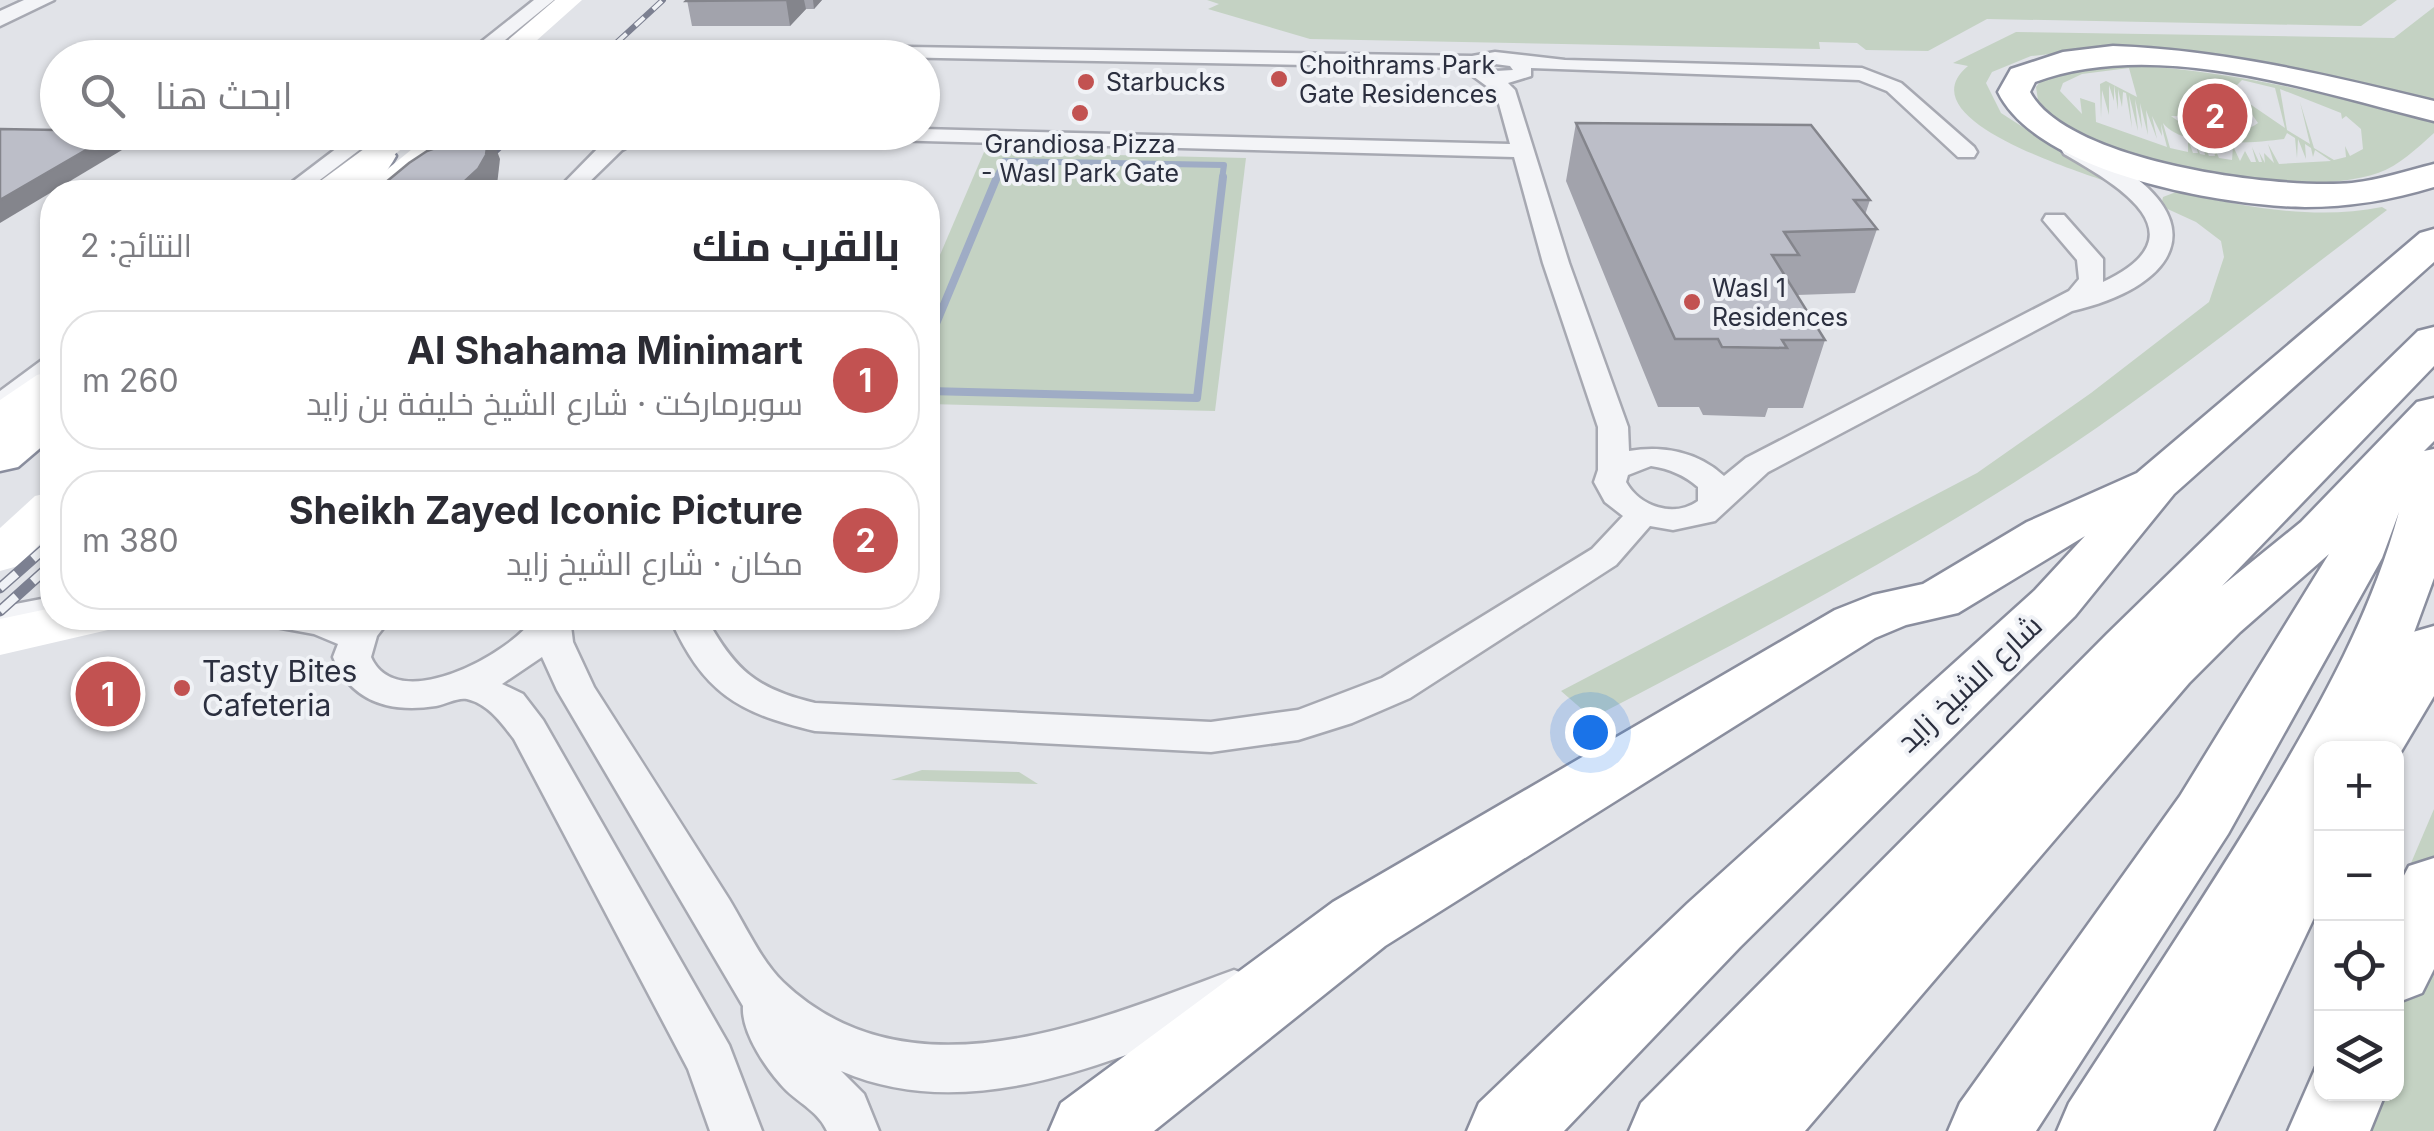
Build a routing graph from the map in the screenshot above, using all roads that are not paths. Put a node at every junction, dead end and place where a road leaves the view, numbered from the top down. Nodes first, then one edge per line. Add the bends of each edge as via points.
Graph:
1 (20, 0) edge
2 (43, 0) edge
3 (545, 0) edge
4 (0, 8) edge
5 (576, 12) edge
6 (0, 19) edge
7 (493, 40) edge
8 (530, 40) edge
9 (555, 40) edge
10 (940, 54) edge
11 (1499, 73) junction
12 (2434, 111) edge
13 (2029, 114) junction
14 (940, 135) edge
15 (421, 150) edge
16 (593, 150) edge
17 (608, 150) edge
18 (1524, 151) junction
19 (1966, 152) dead end
20 (384, 163) edge
21 (2434, 175) edge
22 (329, 180) edge
23 (351, 180) edge
24 (358, 180) edge
25 (562, 180) edge
26 (578, 180) edge
27 (2054, 220) dead end
28 (2434, 241) edge
29 (2066, 305) junction
30 (2434, 340) edge
31 (40, 375) edge
32 (40, 392) edge
33 (0, 405) edge
34 (0, 420) edge
35 (40, 425) edge
36 (1613, 427) junction
37 (2421, 444) edge
38 (0, 456) edge
39 (1652, 458) junction
40 (1757, 465) junction
41 (1692, 467) junction
42 (1614, 470) junction
43 (40, 478) edge
44 (2156, 483) junction
45 (1717, 498) junction
46 (0, 510) edge
47 (1644, 513) junction
48 (40, 517) edge
49 (0, 555) edge
50 (40, 611) edge
51 (0, 619) edge
52 (40, 628) edge
53 (364, 630) edge
54 (543, 630) edge
55 (552, 630) edge
56 (694, 630) edge
57 (0, 637) edge
58 (2434, 646) edge
59 (468, 683) junction
60 (2331, 741) edge
61 (2375, 741) edge
62 (2314, 772) edge
63 (2314, 849) edge
64 (2434, 887) edge
65 (2404, 953) edge
66 (1301, 965) junction
67 (763, 995) junction
68 (2342, 1101) edge
69 (737, 1130) edge
70 (853, 1131) edge
71 (1090, 1131) edge
72 (1508, 1131) edge
73 (1670, 1131) edge
74 (1752, 1131) edge
75 (1989, 1131) edge
76 (2098, 1131) edge
77 (2171, 1131) edge
78 (2329, 1131) edge

1 - 4 street
2 - 6 street
3 - 7 street
5 - 8 main road
5 - 9 main road
10 - 11 street via 1435,64
11 - 18 street
11 - 19 street via 1565,66 1862,74 1894,87
12 - 13 highway via 2260,71 2126,57 2070,61 2022,76 2014,92
13 - 21 highway via 2106,156 2246,190 2359,193
13 - 29 street via 2141,194 2163,230 2159,254 2137,277
14 - 18 street
15 - 20 main road
16 - 25 street
17 - 26 street
18 - 36 street
20 - 22 street
20 - 23 main road
20 - 24 highway
27 - 29 street via 2090,259 2092,270 2088,289
28 - 44 highway, شارع الشيخ زايد
29 - 40 street
30 - 73 highway via 2128,648
31 - 33 street
32 - 34 main road
35 - 38 highway
36 - 39 street
36 - 42 street
37 - 60 highway via 2414,562 2368,676
37 - 74 highway via 2168,668
37 - 75 highway via 2193,831
39 - 41 street
39 - 42 street via 1629,460
40 - 41 street
40 - 45 street
41 - 45 street via 1708,478
42 - 47 street via 1610,482 1617,496
43 - 46 main road
44 - 66 highway via 2046,534 1938,600 1855,624 1444,870
44 - 72 highway, شارع الشيخ زايد via 2055,602
45 - 47 street via 1692,518
47 - 56 street via 1604,557 1396,688 1338,714 1255,733 1211,737 815,718 765,704 729,683
48 - 49 main road
50 - 51 street
52 - 57 main road
53 - 59 street via 352,657 362,678 388,690 426,692
54 - 59 street via 521,656
55 - 67 street via 576,690
58 - 61 highway
59 - 69 street via 508,704 530,730 711,1062
62 - 76 highway
63 - 77 highway
64 - 65 highway
66 - 67 street via 1083,1049 970,1078 930,1078 853,1062 786,1022
66 - 71 highway
67 - 70 street via 786,1052 849,1111
68 - 78 highway

